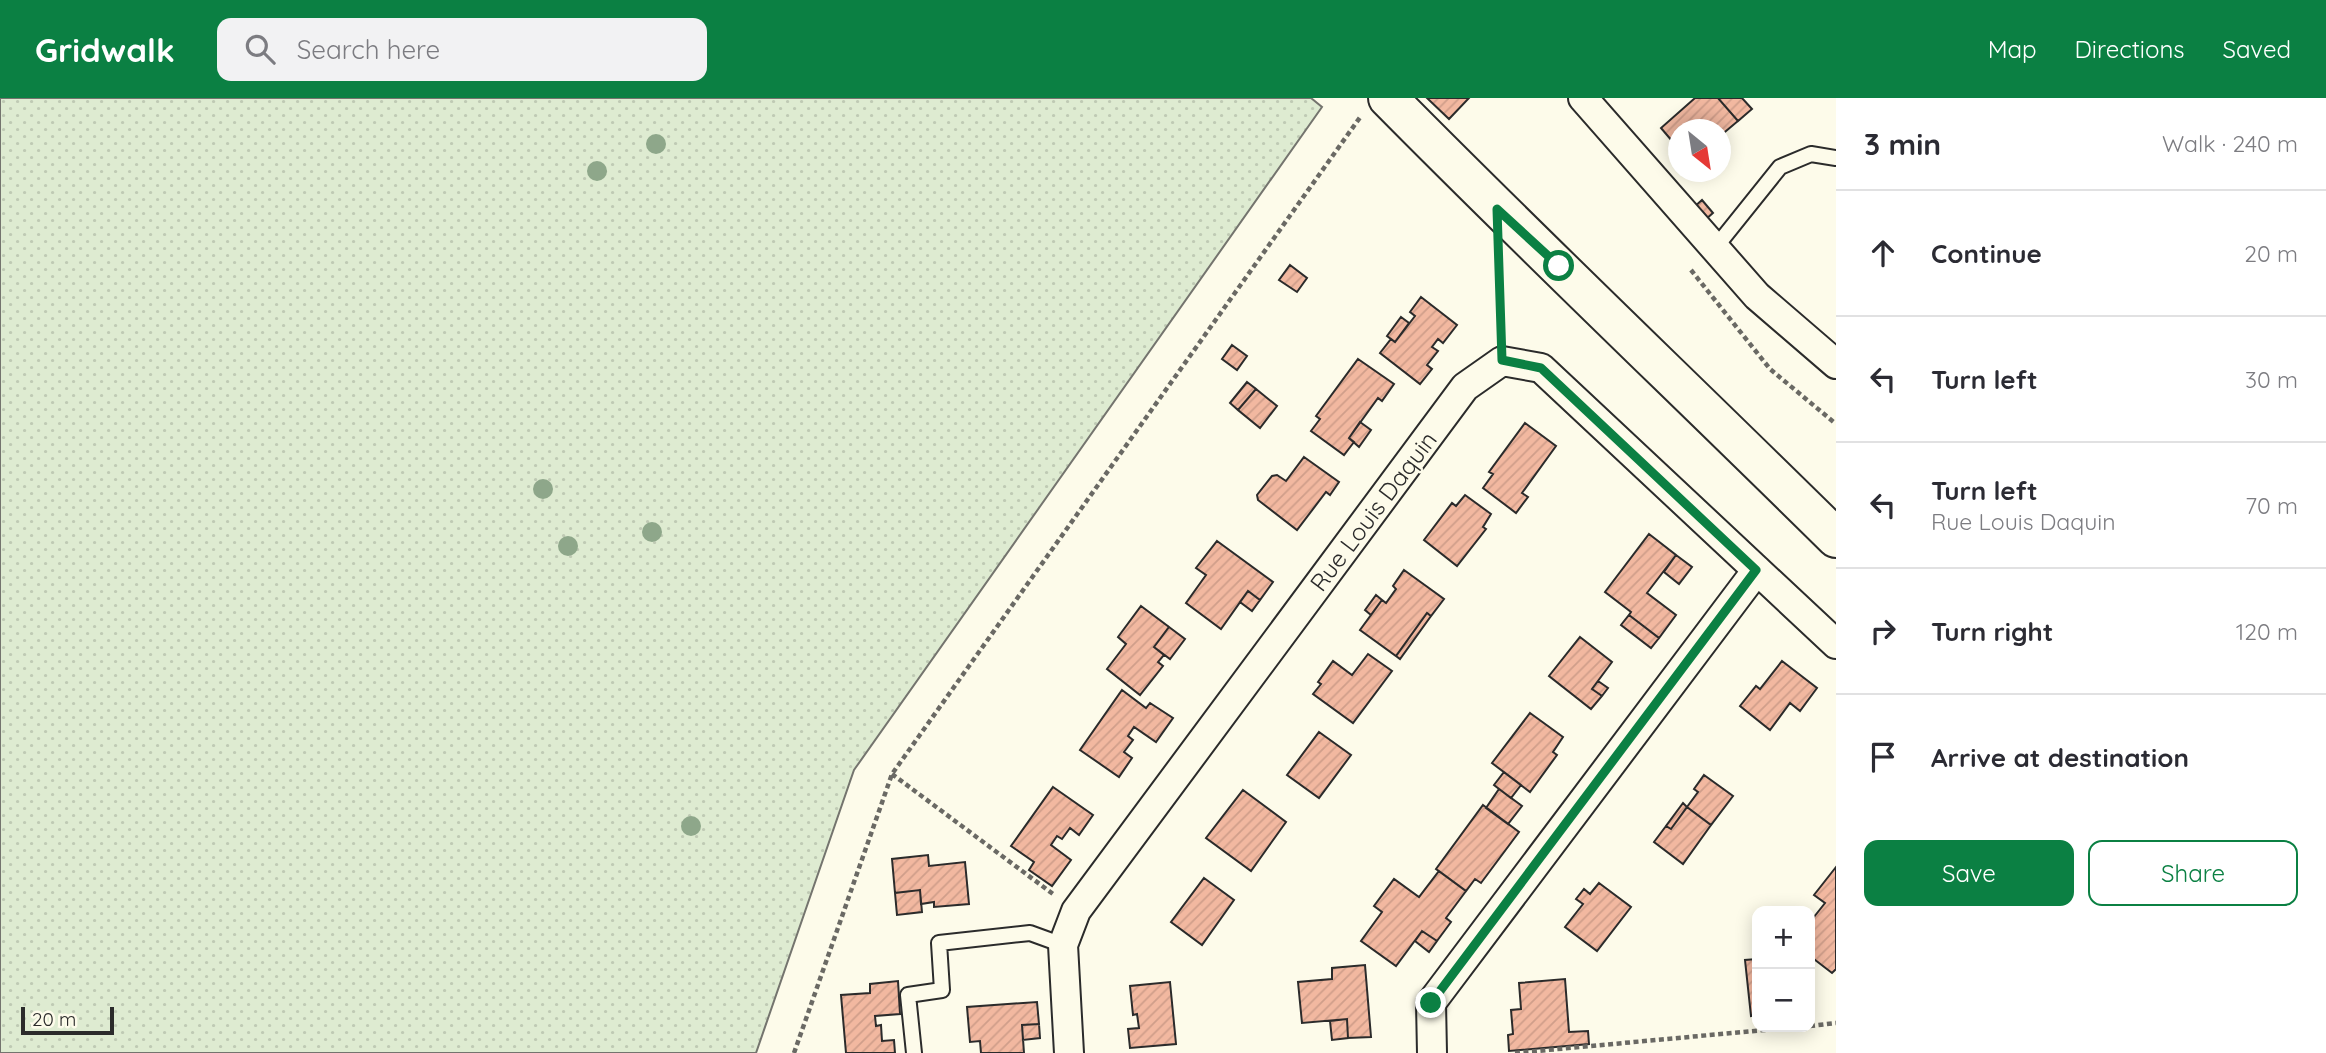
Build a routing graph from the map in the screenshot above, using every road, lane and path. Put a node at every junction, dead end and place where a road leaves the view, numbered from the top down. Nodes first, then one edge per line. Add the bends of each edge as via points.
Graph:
1 (1583, 98) edge
2 (1377, 104) edge
3 (1836, 158) edge
4 (1497, 209) junction
5 (1715, 248) junction
6 (1502, 360) junction
7 (1836, 364) edge
8 (1836, 538) edge
9 (1756, 570) junction
10 (1836, 644) edge
11 (892, 774) junction
12 (1076, 911) junction
13 (1063, 945) junction
14 (1836, 1023) edge
15 (1815, 1025) edge
16 (1752, 1031) edge
17 (794, 1053) edge
18 (914, 1053) edge
19 (1069, 1053) edge
20 (1432, 1053) edge
21 (1515, 1053) edge

1 - 5 street
2 - 4 street
2 - 11 path
3 - 5 lane via 1811,155 1780,167
4 - 6 path
4 - 8 street
5 - 7 street via 1757,296
6 - 9 street via 1541,368
6 - 12 street, Rue Louis Daquin via 1465,387
9 - 10 street
9 - 20 street via 1431,1003
11 - 12 path
11 - 17 path
12 - 13 street, Rue Louis Daquin
13 - 18 lane via 1030,933 939,943 942,990 908,995
13 - 19 street, Rue Louis Daquin
14 - 15 path
16 - 21 path

